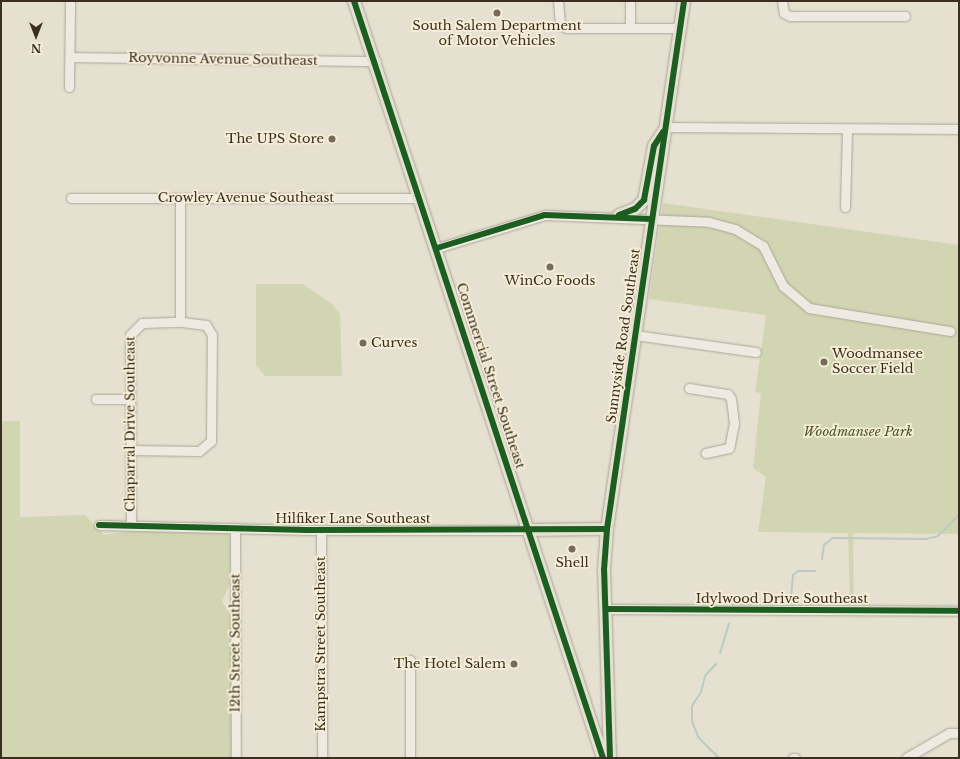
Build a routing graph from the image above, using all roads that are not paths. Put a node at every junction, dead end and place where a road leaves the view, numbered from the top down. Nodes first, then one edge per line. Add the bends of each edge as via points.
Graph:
1 (70, 1) edge
2 (354, 1) edge
3 (558, 1) edge
4 (630, 1) edge
5 (684, 1) edge
6 (782, 1) edge
7 (905, 16) dead end
8 (630, 28) junction
9 (680, 28) junction
10 (71, 57) junction
11 (376, 62) junction
12 (69, 87) dead end
13 (665, 127) junction
14 (847, 129) junction
15 (959, 130) edge
16 (71, 198) dead end
17 (180, 198) junction
18 (420, 198) junction
19 (845, 207) dead end
20 (619, 215) junction
21 (652, 219) junction
22 (437, 248) junction
23 (180, 322) junction
24 (950, 331) dead end
25 (635, 335) junction
26 (756, 352) dead end
27 (689, 388) dead end
28 (96, 399) dead end
29 (130, 399) junction
30 (130, 450) junction
31 (706, 453) dead end
32 (99, 525) dead end
33 (130, 526) junction
34 (235, 528) junction
35 (607, 529) junction
36 (321, 530) junction
37 (530, 530) junction
38 (606, 609) junction
39 (959, 611) edge
40 (410, 660) dead end
41 (959, 733) edge
42 (236, 758) edge
43 (322, 758) edge
44 (410, 758) edge
45 (603, 758) edge
46 (610, 758) edge
47 (906, 758) edge

1 - 10 street
2 - 11 main road, Commercial Street Southeast
3 - 8 street via 560,25 567,28
4 - 8 street
5 - 9 main road, Sunnyside Road Southeast
6 - 7 street via 784,13 797,17
8 - 9 street
9 - 13 main road, Sunnyside Road Southeast
10 - 11 street, Royvonne Avenue Southeast
10 - 12 street
11 - 18 main road, Commercial Street Southeast
13 - 14 street
13 - 20 main road via 654,146 644,200 635,209
13 - 21 main road, Sunnyside Road Southeast
14 - 15 street
14 - 19 street
16 - 17 street, Crowley Avenue Southeast
17 - 18 street, Crowley Avenue Southeast
17 - 23 street
18 - 22 main road, Commercial Street Southeast
20 - 21 street
20 - 22 street via 538,216
21 - 24 street via 709,222 745,235 767,251 783,286 809,308
21 - 25 main road, Sunnyside Road Southeast
22 - 37 main road, Commercial Street Southeast
23 - 29 street, Chaparral Drive Southeast via 142,323 132,329
23 - 30 street via 206,325 212,335 212,441 199,451
25 - 26 street
25 - 35 main road, Sunnyside Road Southeast
27 - 31 street via 728,394 731,399 734,423 729,448
28 - 29 street
29 - 30 street, Chaparral Drive Southeast
30 - 33 street, Chaparral Drive Southeast
32 - 33 street, Hilfiker Lane Southeast
33 - 34 street, Hilfiker Lane Southeast
34 - 36 street, Hilfiker Lane Southeast
34 - 42 street, 12th Street Southeast
35 - 37 main road, Hilfiker Lane Southeast
35 - 38 main road, Sunnyside Road Southeast
36 - 37 street, Hilfiker Lane Southeast
36 - 43 street, Kampstra Street Southeast
37 - 45 main road, Commercial Street Southeast
38 - 39 street, Idylwood Drive Southeast
38 - 46 main road, Sunnyside Road Southeast
40 - 44 street
41 - 47 street via 949,733

